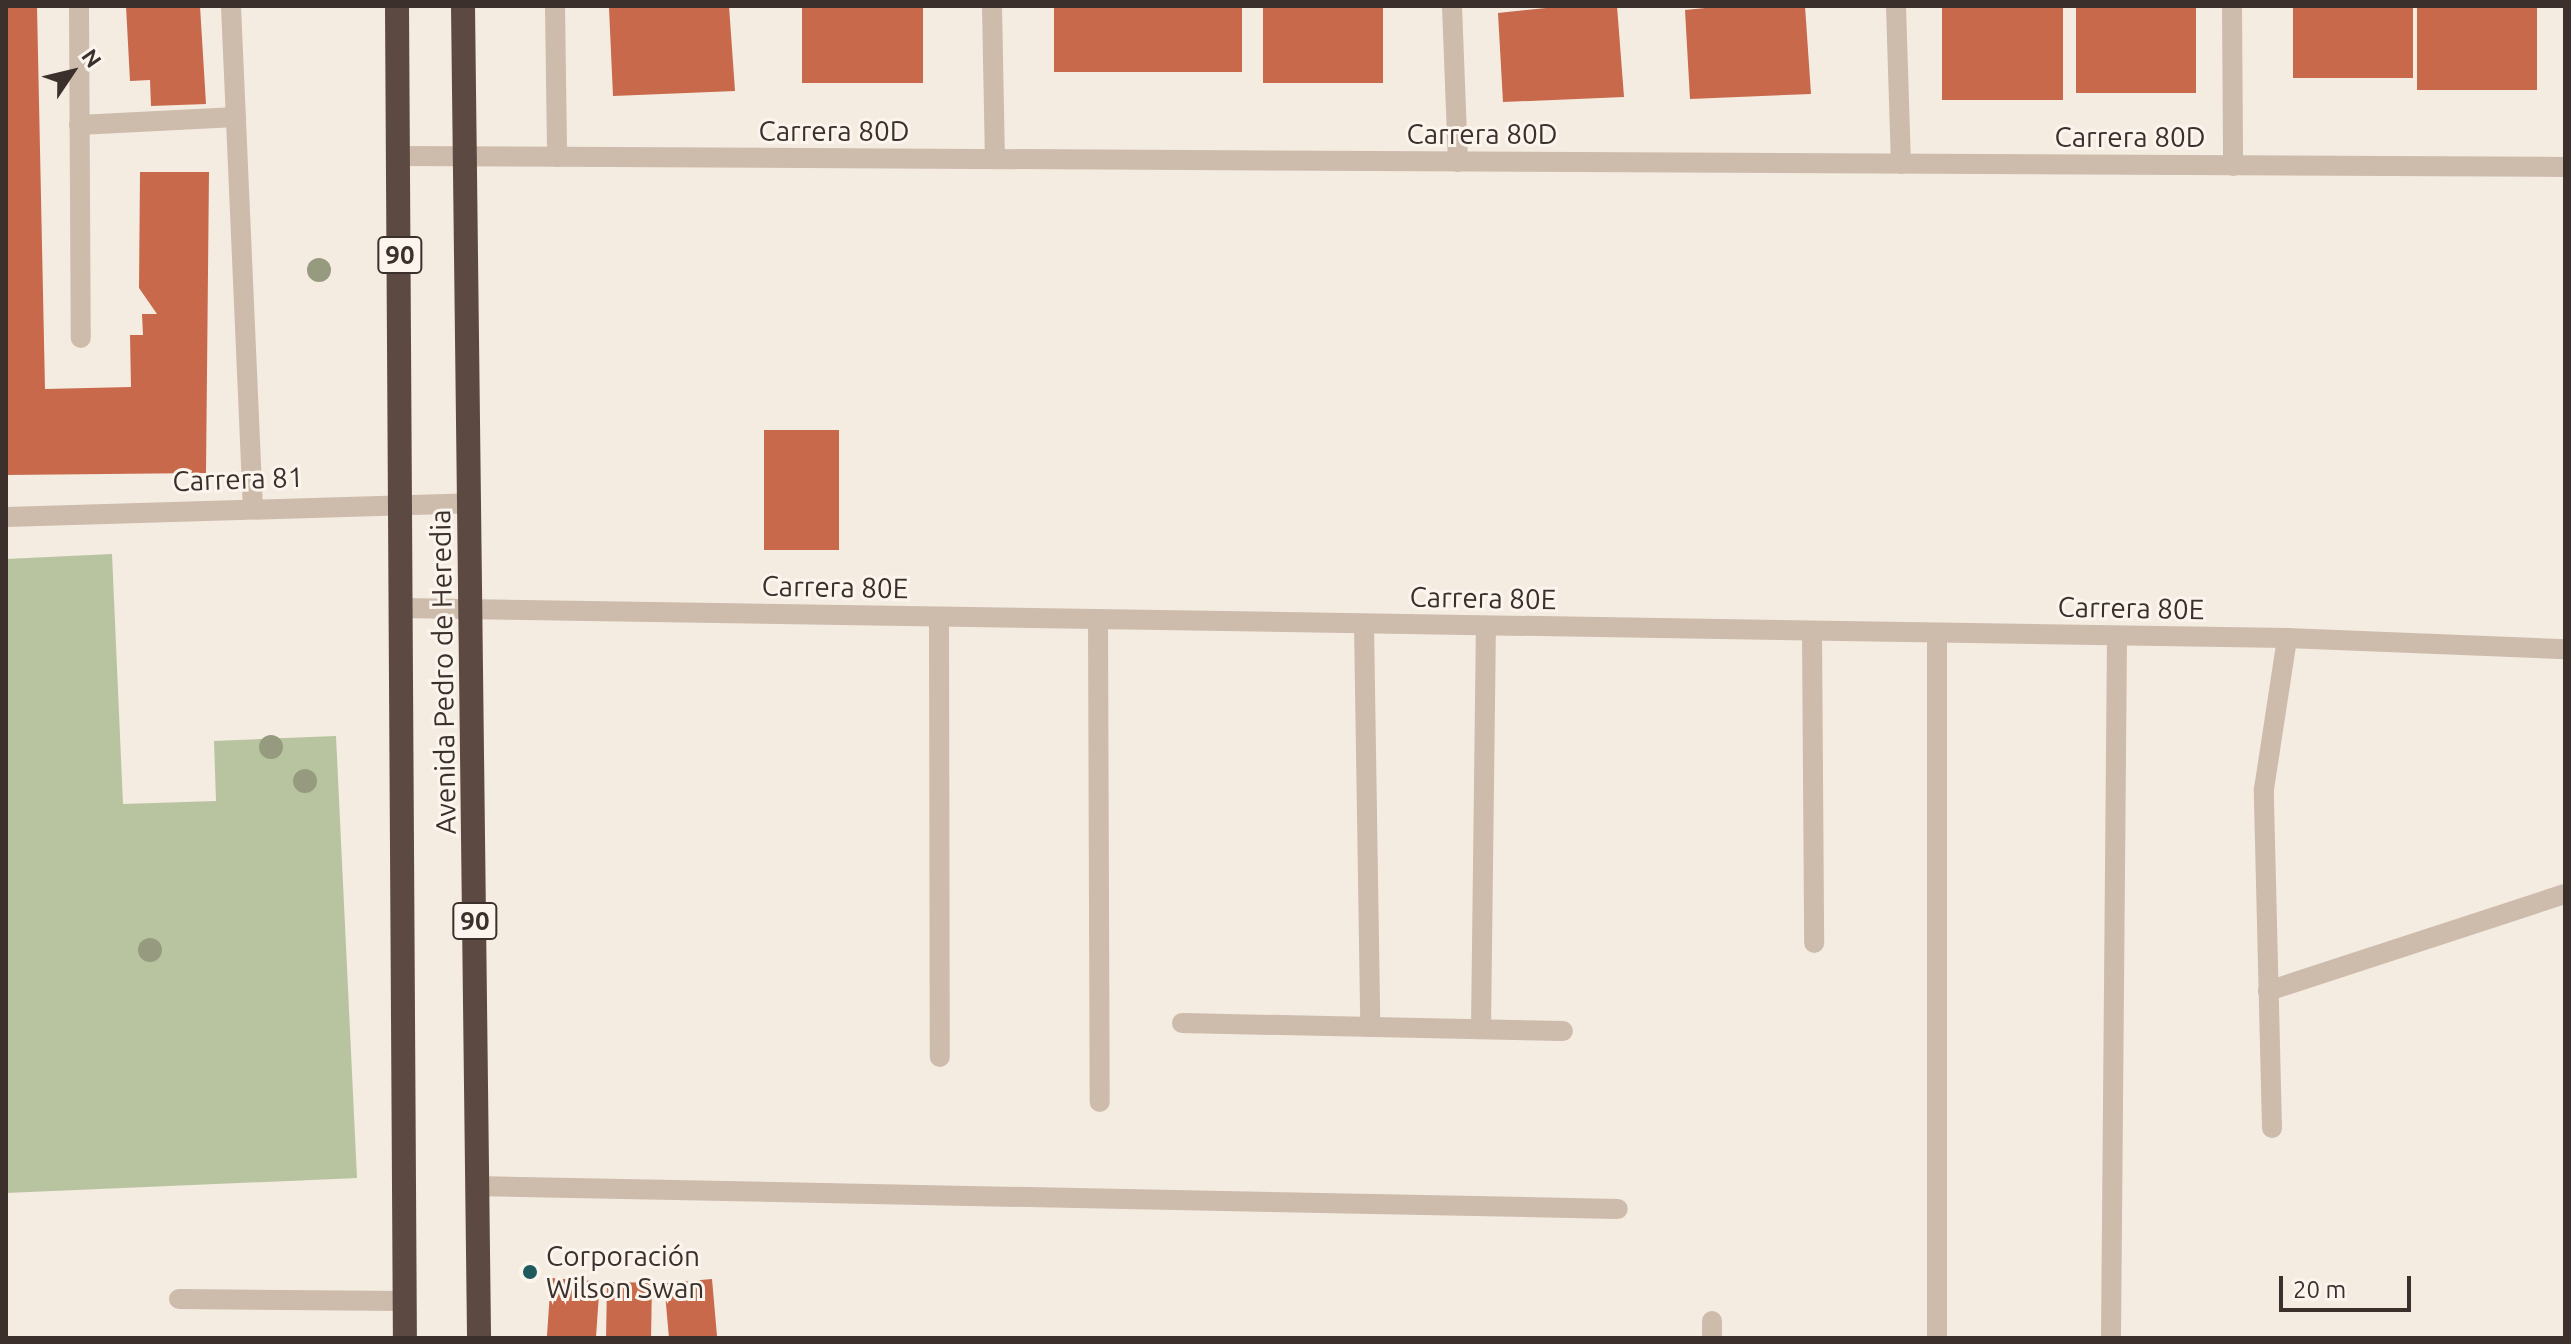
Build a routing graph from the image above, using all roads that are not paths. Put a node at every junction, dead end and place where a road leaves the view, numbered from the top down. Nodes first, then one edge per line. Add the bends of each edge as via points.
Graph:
1 (79, 6) edge
2 (231, 6) edge
3 (397, 6) edge
4 (463, 6) edge
5 (555, 6) edge
6 (992, 6) edge
7 (1452, 6) edge
8 (1896, 6) edge
9 (2232, 6) edge
10 (236, 117) junction
11 (79, 125) junction
12 (400, 156) junction
13 (467, 157) junction
14 (557, 157) junction
15 (995, 159) junction
16 (1458, 162) junction
17 (1901, 164) junction
18 (2233, 166) junction
19 (2565, 167) edge
20 (81, 338) dead end
21 (471, 503) junction
22 (401, 504) junction
23 (253, 505) junction
24 (6, 517) edge
25 (400, 608) junction
26 (474, 609) junction
27 (939, 617) junction
28 (1098, 619) junction
29 (1364, 624) junction
30 (1486, 626) junction
31 (1812, 632) junction
32 (1937, 633) junction
33 (2117, 636) junction
34 (2287, 638) junction
35 (2565, 649) edge
36 (2565, 894) edge
37 (1814, 943) dead end
38 (2268, 991) junction
39 (1182, 1023) dead end
40 (1370, 1027) junction
41 (1481, 1029) junction
42 (1563, 1031) dead end
43 (940, 1057) dead end
44 (1100, 1102) dead end
45 (2272, 1128) dead end
46 (476, 1186) junction
47 (1618, 1209) dead end
48 (179, 1299) dead end
49 (404, 1301) junction
50 (405, 1338) edge
51 (479, 1338) edge
52 (1937, 1338) edge
53 (2111, 1338) edge

1 - 11 street
2 - 10 street
3 - 12 highway, Avenida Pedro de Heredia / 90
4 - 13 highway, Avenida Pedro de Heredia / 90
5 - 14 street
6 - 15 street
7 - 16 street
8 - 17 street
9 - 18 street
10 - 11 street
10 - 23 street
11 - 20 street
12 - 13 street, Carrera 80D
12 - 22 highway, Avenida Pedro de Heredia / 90
13 - 14 street, Carrera 80D
13 - 21 highway, Avenida Pedro de Heredia / 90
14 - 15 street, Carrera 80D
15 - 16 street, Carrera 80D
16 - 17 street, Carrera 80D
17 - 18 street, Carrera 80D
18 - 19 street, Carrera 80D
21 - 22 street, Carrera 81
21 - 26 highway, Avenida Pedro de Heredia / 90
22 - 23 street, Carrera 81
22 - 25 highway, Avenida Pedro de Heredia / 90
23 - 24 street, Carrera 81
25 - 26 street, Carrera 80E
25 - 49 highway, Avenida Pedro de Heredia / 90
26 - 27 street, Carrera 80E
26 - 46 highway, Avenida Pedro de Heredia / 90
27 - 28 street, Carrera 80E
27 - 43 street
28 - 29 street, Carrera 80E
28 - 44 street
29 - 30 street, Carrera 80E
29 - 40 street
30 - 31 street, Carrera 80E
30 - 41 street
31 - 32 street, Carrera 80E
31 - 37 street
32 - 33 street, Carrera 80E
32 - 52 street
33 - 34 street, Carrera 80E
33 - 53 street
34 - 35 street, Carrera 80E
34 - 38 street via 2264,789
36 - 38 street
38 - 45 street
39 - 40 street
40 - 41 street
41 - 42 street
46 - 47 street
46 - 51 highway, Avenida Pedro de Heredia / 90
48 - 49 street
49 - 50 highway, Avenida Pedro de Heredia / 90

